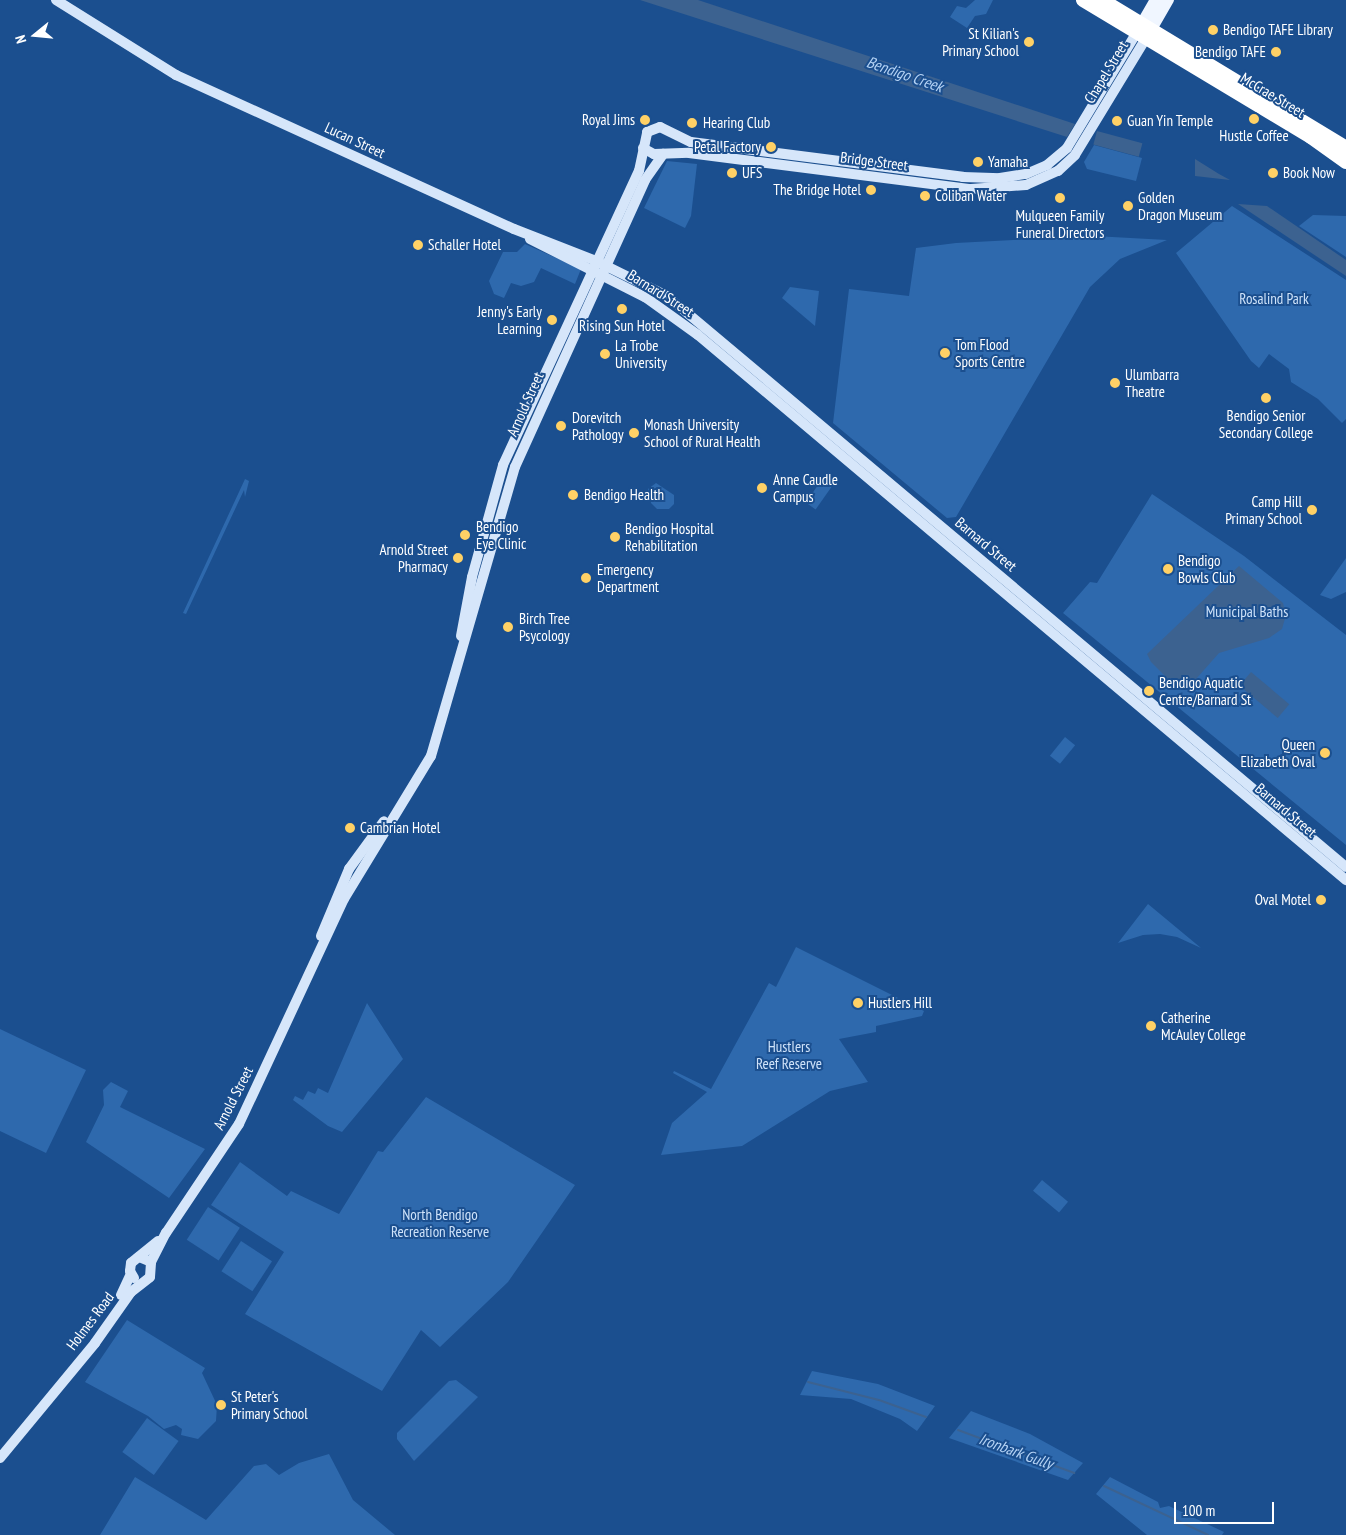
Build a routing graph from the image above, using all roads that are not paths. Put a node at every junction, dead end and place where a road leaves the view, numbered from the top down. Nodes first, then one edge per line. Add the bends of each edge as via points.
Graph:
1 (56, 0) edge
2 (1083, 0) edge
3 (1102, 0) edge
4 (1156, 0) edge
5 (1168, 0) edge
6 (1144, 31) junction
7 (669, 133) junction
8 (644, 148) junction
9 (724, 152) junction
10 (1342, 153) edge
11 (665, 154) junction
12 (1061, 154) joint
13 (1071, 160) joint
14 (851, 162) junction
15 (851, 173) junction
16 (945, 180) junction
17 (599, 268) junction
18 (809, 422) junction
19 (841, 443) junction
20 (853, 467) junction
21 (952, 536) junction
22 (1010, 585) junction
23 (998, 587) junction
24 (1056, 636) junction
25 (1132, 687) junction
26 (1192, 737) junction
27 (1177, 738) junction
28 (1234, 786) junction
29 (1346, 867) edge
30 (1346, 880) edge
31 (166, 1233) junction
32 (139, 1257) junction
33 (151, 1262) junction
34 (131, 1274) junction
35 (145, 1280) junction
36 (61, 1382) junction
37 (0, 1458) edge

1 - 17 main road, Lucan Street via 184,78
2 - 6 highway, McCrae Street
3 - 6 highway, McCrae Street
4 - 6 main road, Chapel Street
5 - 6 main road, Chapel Street
6 - 10 highway, McCrae Street
6 - 12 main road, Chapel Street
6 - 13 main road, Chapel Street via 1092,130
7 - 8 main road via 660,126 653,128 645,134
7 - 9 main road, Bridge Street
7 - 11 main road via 671,145
8 - 11 main road via 651,153
8 - 17 main road, Arnold Street via 639,171
9 - 11 main road, Bridge Street
9 - 14 main road, Bridge Street
9 - 15 main road, Bridge Street
11 - 17 main road, Arnold Street via 648,174
12 - 16 main road, Bridge Street via 1041,169 1017,176
13 - 16 main road, Bridge Street via 1052,175 1026,184 989,189
14 - 15 main road
14 - 16 main road, Bridge Street
15 - 16 main road, Bridge Street
17 - 18 main road, Barnard Street via 701,332
17 - 31 main road, Arnold Street via 503,465 472,578 453,682 430,756 356,866 244,1114
18 - 19 main road, Barnard Street
18 - 20 main road, Barnard Street
19 - 20 main road via 852,458
19 - 21 main road, Barnard Street
20 - 23 main road, Barnard Street
21 - 22 main road, Barnard Street
21 - 23 main road via 955,545
22 - 24 main road via 1057,630
22 - 25 main road, Barnard Street
23 - 24 main road, Barnard Street
24 - 27 main road, Barnard Street
25 - 26 main road, Barnard Street
25 - 27 main road via 1133,694
26 - 28 main road via 1204,753 1233,778
26 - 29 main road, Barnard Street
27 - 28 main road, Barnard Street
28 - 30 main road, Barnard Street
31 - 32 main road, Arnold Street
31 - 33 main road, Arnold Street
32 - 33 main road
32 - 34 main road via 131,1263
33 - 35 main road via 152,1274
34 - 35 main road via 136,1279
34 - 36 main road, Holmes Road via 122,1294
35 - 36 main road, Holmes Road via 131,1292
36 - 37 main road, Holmes Road

